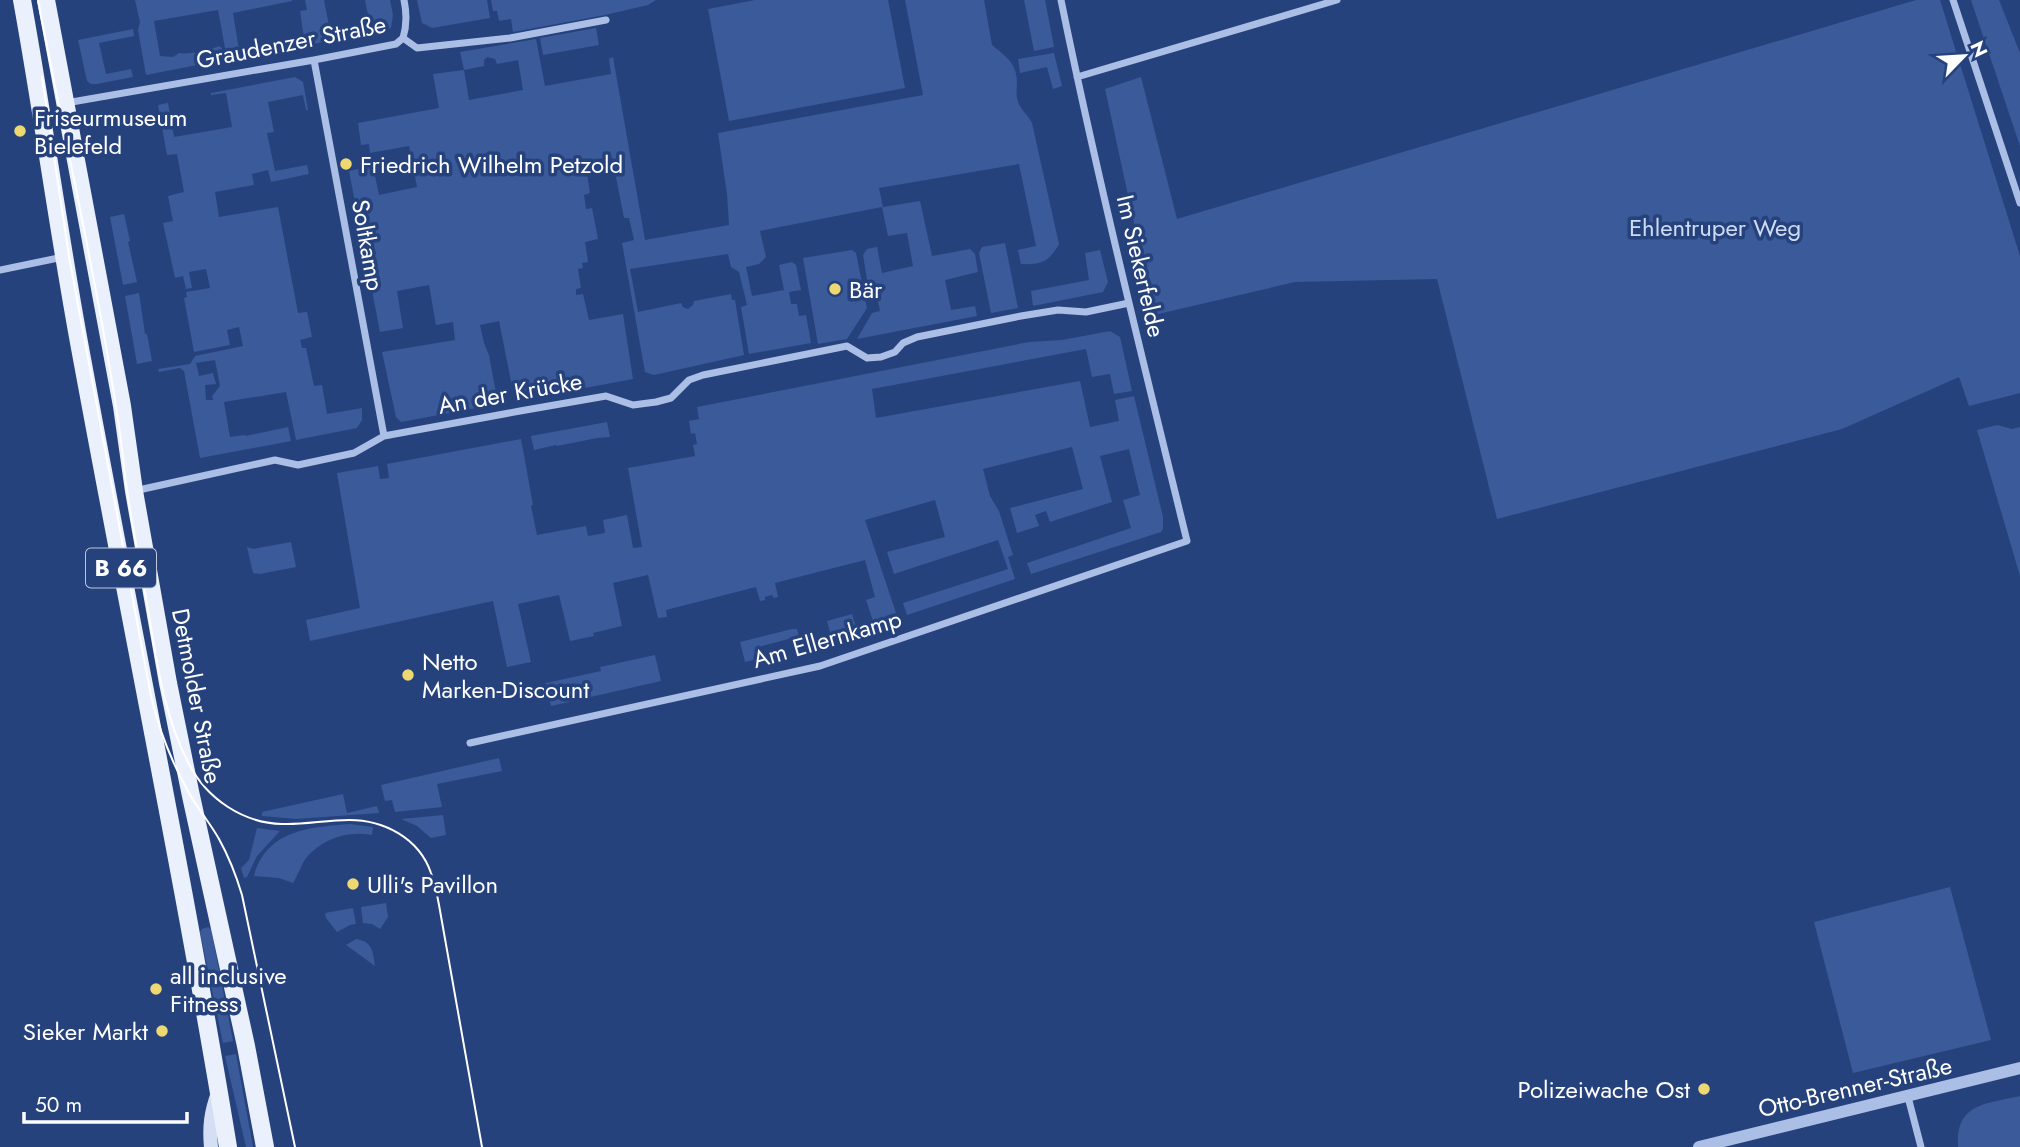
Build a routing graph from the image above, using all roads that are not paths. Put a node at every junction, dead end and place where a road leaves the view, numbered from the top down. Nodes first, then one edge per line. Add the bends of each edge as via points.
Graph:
1 (22, 0) edge
2 (46, 0) edge
3 (404, 0) edge
4 (1061, 0) edge
5 (1338, 0) edge
6 (1953, 0) edge
7 (606, 20) dead end
8 (403, 38) junction
9 (314, 60) junction
10 (1077, 77) junction
11 (65, 104) junction
12 (2020, 203) edge
13 (93, 251) junction
14 (64, 257) junction
15 (0, 270) edge
16 (1129, 303) junction
17 (384, 436) junction
18 (134, 491) junction
19 (1187, 541) joint
20 (470, 743) dead end
21 (2020, 1068) edge
22 (219, 1091) junction
23 (1908, 1097) junction
24 (211, 1147) edge
25 (228, 1147) edge
26 (265, 1147) edge
27 (1699, 1147) edge
28 (1921, 1147) edge

1 - 14 main road, Detmolder Straße / B 66
2 - 11 main road, Detmolder Straße / B 66
3 - 8 street via 407,27
4 - 10 street, Im Siekerfelde
5 - 10 street
6 - 12 street
7 - 8 street, Graudenzer Straße via 510,38 418,48
8 - 9 street, Graudenzer Straße via 396,44
9 - 11 street, Graudenzer Straße
9 - 17 street, Soltkamp
10 - 16 street, Im Siekerfelde
11 - 13 main road, Detmolder Straße / B 66
13 - 14 main road
13 - 18 main road, Detmolder Straße / B 66
14 - 15 street
14 - 22 main road, Detmolder Straße / B 66
16 - 17 street, An der Krücke via 1086,312 1058,310 917,337 881,357 867,358 847,346 703,375 689,380 671,398 645,404 606,396
16 - 19 street, Im Siekerfelde
17 - 18 street, An der Krücke via 354,453 298,465 275,460
18 - 26 main road, Detmolder Straße / B 66 via 180,745
19 - 20 street, Am Ellernkamp via 820,666
21 - 23 street, Otto-Brenner-Straße
22 - 24 main road via 209,1130
22 - 25 main road, Detmolder Straße / B 66
23 - 27 street, Otto-Brenner-Straße
23 - 28 street

